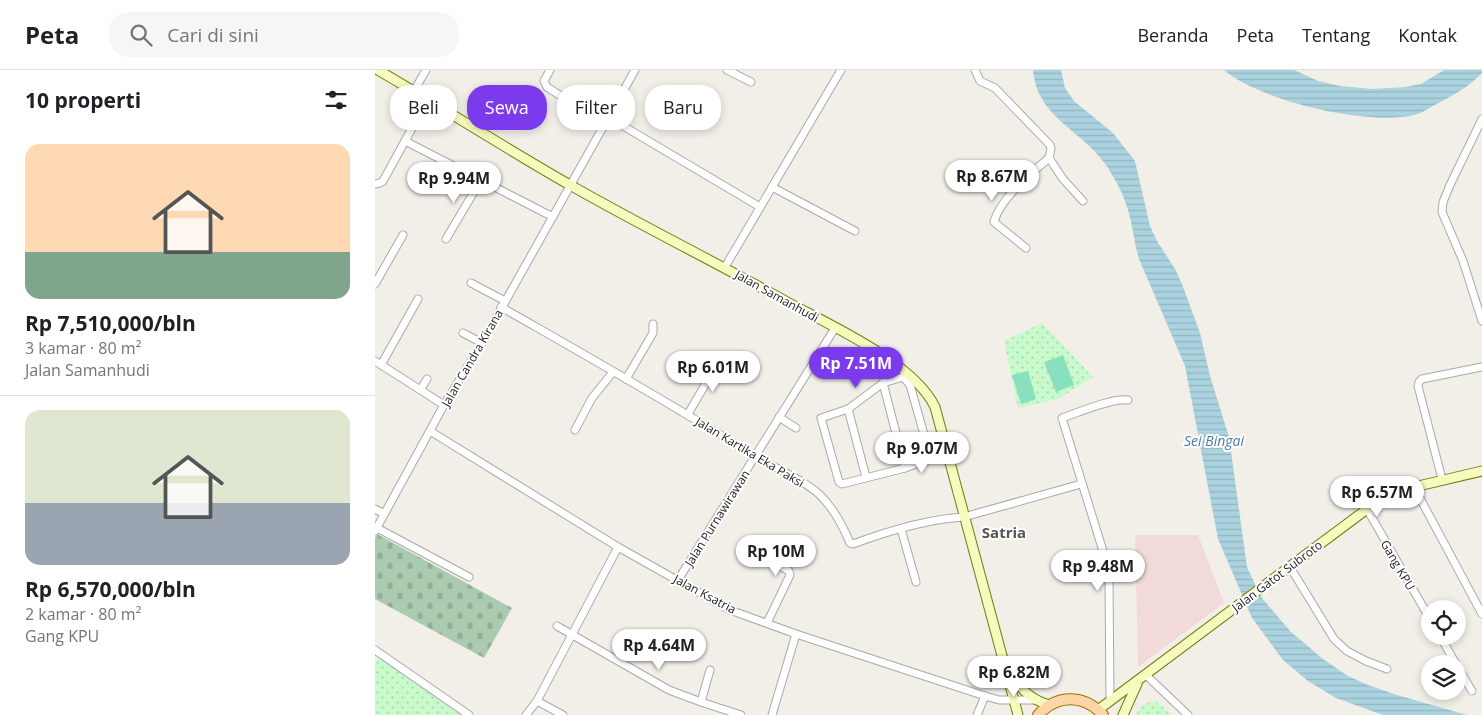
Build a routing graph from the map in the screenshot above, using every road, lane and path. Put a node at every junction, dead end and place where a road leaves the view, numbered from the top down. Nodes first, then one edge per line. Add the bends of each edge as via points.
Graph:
1 (379, 70) edge
2 (426, 70) edge
3 (550, 70) edge
4 (635, 70) edge
5 (727, 70) edge
6 (841, 70) edge
7 (975, 70) edge
8 (751, 82) dead end
9 (404, 85) edge
10 (417, 85) edge
11 (626, 85) edge
12 (557, 93) edge
13 (457, 117) edge
14 (1482, 120) edge
15 (411, 130) edge
16 (601, 130) edge
17 (630, 130) edge
18 (405, 141) junction
19 (1049, 158) junction
20 (481, 180) junction
21 (375, 184) edge
22 (569, 185) junction
23 (772, 187) junction
24 (1083, 201) dead end
25 (760, 207) junction
26 (553, 217) junction
27 (855, 231) dead end
28 (403, 235) dead end
29 (446, 239) dead end
30 (1026, 248) dead end
31 (725, 267) junction
32 (471, 283) dead end
33 (375, 284) edge
34 (418, 299) dead end
35 (503, 304) junction
36 (1482, 321) edge
37 (653, 324) dead end
38 (835, 328) junction
39 (463, 334) dead end
40 (482, 343) junction
41 (719, 361) dead end
42 (378, 363) edge
43 (892, 363) junction
44 (1482, 367) edge
45 (613, 372) junction
46 (427, 379) dead end
47 (626, 379) junction
48 (883, 383) junction
49 (921, 385) junction
50 (421, 389) junction
51 (912, 392) junction
52 (1128, 400) dead end
53 (444, 405) junction
54 (848, 409) junction
55 (688, 414) junction
56 (779, 417) junction
57 (796, 428) dead end
58 (575, 430) dead end
59 (430, 431) junction
60 (947, 453) junction
61 (755, 457) junction
62 (931, 459) junction
63 (905, 468) junction
64 (1482, 471) edge
65 (866, 477) junction
66 (1442, 479) junction
67 (1081, 484) junction
68 (1414, 487) junction
69 (375, 509) edge
70 (1367, 509) junction
71 (384, 514) junction
72 (964, 517) junction
73 (376, 529) edge
74 (901, 529) junction
75 (786, 545) dead end
76 (618, 547) junction
77 (1290, 567) junction
78 (469, 577) dead end
79 (678, 580) junction
80 (916, 582) dead end
81 (1421, 604) edge
82 (1482, 614) edge
83 (767, 622) junction
84 (557, 626) dead end
85 (796, 634) junction
86 (573, 635) junction
87 (375, 650) edge
88 (1005, 661) junction
89 (1387, 669) dead end
90 (710, 670) dead end
91 (1146, 675) junction
92 (1138, 681) junction
93 (1466, 681) edge
94 (1472, 691) dead end
95 (985, 696) junction
96 (1014, 700) junction
97 (1035, 700) junction
98 (537, 701) junction
99 (1110, 701) junction
100 (701, 702) junction
101 (1049, 704) junction
102 (1101, 712) edge
103 (469, 715) edge
104 (526, 715) edge
105 (563, 715) edge
106 (741, 715) edge
107 (772, 715) edge
108 (977, 715) edge
109 (1018, 715) edge
110 (1038, 715) edge
111 (1123, 715) edge
112 (1188, 715) edge

1 - 9 street, Jalan Samanhudi
2 - 10 street
3 - 12 street via 544,81
4 - 11 street, Jalan Candra Kirana
5 - 8 street
6 - 23 street
7 - 19 street via 980,81 995,88 1049,145
13 - 22 street, Jalan Samanhudi
14 - 36 street via 1450,185 1441,212 1463,261
15 - 18 street
16 - 22 street, Jalan Candra Kirana
17 - 25 street
18 - 20 street
18 - 21 street via 383,180
19 - 24 street
19 - 30 street via 1023,180 995,219
20 - 26 street
20 - 29 street
22 - 26 street, Jalan Candra Kirana
22 - 31 street, Jalan Samanhudi
23 - 25 street
23 - 27 street
25 - 31 street
26 - 35 street, Jalan Candra Kirana
28 - 33 street
31 - 38 street, Jalan Samanhudi
32 - 35 street, Jalan Kartika Eka Paksi
34 - 42 street
35 - 40 street, Jalan Candra Kirana
35 - 45 street, Jalan Kartika Eka Paksi
37 - 47 street via 653,333
38 - 43 street, Jalan Samanhudi
38 - 56 street, Jalan Purnawirawan
39 - 40 street
40 - 53 street, Jalan Candra Kirana
41 - 55 street
42 - 50 street
43 - 48 street
43 - 49 street, Jalan Samanhudi
44 - 66 street via 1419,382
45 - 47 street, Jalan Kartika Eka Paksi
45 - 58 street via 592,398
46 - 50 street
47 - 55 street, Jalan Kartika Eka Paksi
48 - 51 street via 903,377
48 - 54 street
48 - 63 street
49 - 51 street
49 - 60 street, Jalan Samanhudi via 935,406
50 - 53 street
51 - 62 street
52 - 67 street via 1113,401 1062,418
53 - 59 street, Jalan Candra Kirana
54 - 65 street
54 - 65 street via 821,417 821,420 839,482 842,484
55 - 61 street, Jalan Kartika Eka Paksi
56 - 57 street
56 - 61 street, Jalan Purnawirawan
59 - 71 street, Jalan Candra Kirana
59 - 76 street, Jalan Ksatria
60 - 62 street
60 - 72 street, Jalan Samanhudi
61 - 74 street, Jalan Kartika Eka Paksi via 819,495 842,523 850,543
61 - 79 street, Jalan Purnawirawan
62 - 63 street
63 - 65 street
64 - 66 street, Jalan Gatot Subroto
66 - 68 street, Jalan Gatot Subroto
67 - 72 street, Jalan Kartika Eka Paksi
67 - 99 street via 1107,564
68 - 70 street, Jalan Gatot Subroto
68 - 82 street
69 - 71 street
70 - 77 street, Jalan Gatot Subroto
70 - 81 street, Gang KPU
71 - 73 street, Jalan Candra Kirana
72 - 74 street, Jalan Kartika Eka Paksi
72 - 88 street, Jalan Samanhudi
73 - 78 street
74 - 80 street
75 - 83 street via 777,564 790,575
76 - 79 street, Jalan Ksatria
76 - 86 street
77 - 89 street via 1334,639 1347,651
77 - 91 street, Jalan Gatot Subroto
79 - 83 street, Jalan Ksatria via 730,610
83 - 85 street, Jalan Ksatria
84 - 86 street
85 - 95 street, Jalan Ksatria
85 - 107 street
86 - 98 street
86 - 100 street via 669,690
87 - 103 street
88 - 96 street, Jalan Samanhudi
88 - 97 street, Jalan Samanhudi via 1025,692
90 - 100 street
91 - 92 street, Jalan Gatot Subroto
91 - 112 street
92 - 99 street, Jalan Gatot Subroto
92 - 111 street, Jalan Gatot Subroto
93 - 94 street
95 - 96 street, Jalan Ksatria
95 - 108 street
96 - 97 street, Jalan Ksatria
96 - 109 street, Jalan Samanhudi
97 - 101 street
98 - 104 street
98 - 105 street
99 - 102 street, Jalan Gatot Subroto
100 - 106 street
101 - 102 main road via 1080,700
101 - 110 main road

